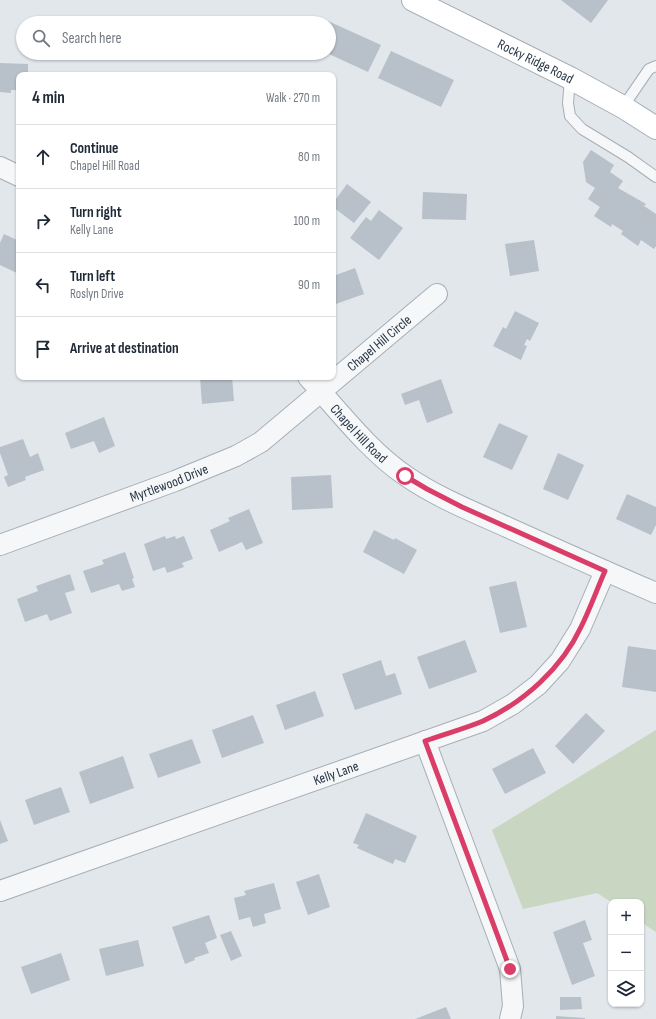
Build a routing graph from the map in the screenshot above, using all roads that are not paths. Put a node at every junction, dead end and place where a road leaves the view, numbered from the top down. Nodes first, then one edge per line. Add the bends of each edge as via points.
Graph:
1 (423, 2) edge
2 (656, 66) edge
3 (570, 78) junction
4 (623, 107) junction
5 (656, 128) edge
6 (0, 167) edge
7 (16, 175) edge
8 (656, 177) edge
9 (437, 294) dead end
10 (336, 368) edge
11 (314, 384) edge
12 (0, 545) edge
13 (605, 571) junction
14 (656, 593) edge
15 (425, 741) junction
16 (0, 891) edge
17 (510, 1019) edge

1 - 3 main road, Rocky Ridge Road
2 - 4 lane via 649,69
3 - 4 main road, Rocky Ridge Road
3 - 8 lane via 570,116 582,129
4 - 5 main road, Rocky Ridge Road
6 - 7 street
9 - 10 street, Chapel Hill Circle
11 - 12 street, Myrtlewood Drive via 261,442 236,456 176,481
11 - 13 street, Chapel Hill Road via 357,432 405,476 462,507
13 - 14 street, Chapel Hill Road
13 - 15 street, Kelly Lane via 580,629 560,662 538,684 513,704 483,721
15 - 16 street, Kelly Lane
15 - 17 street via 510,969 513,1006

